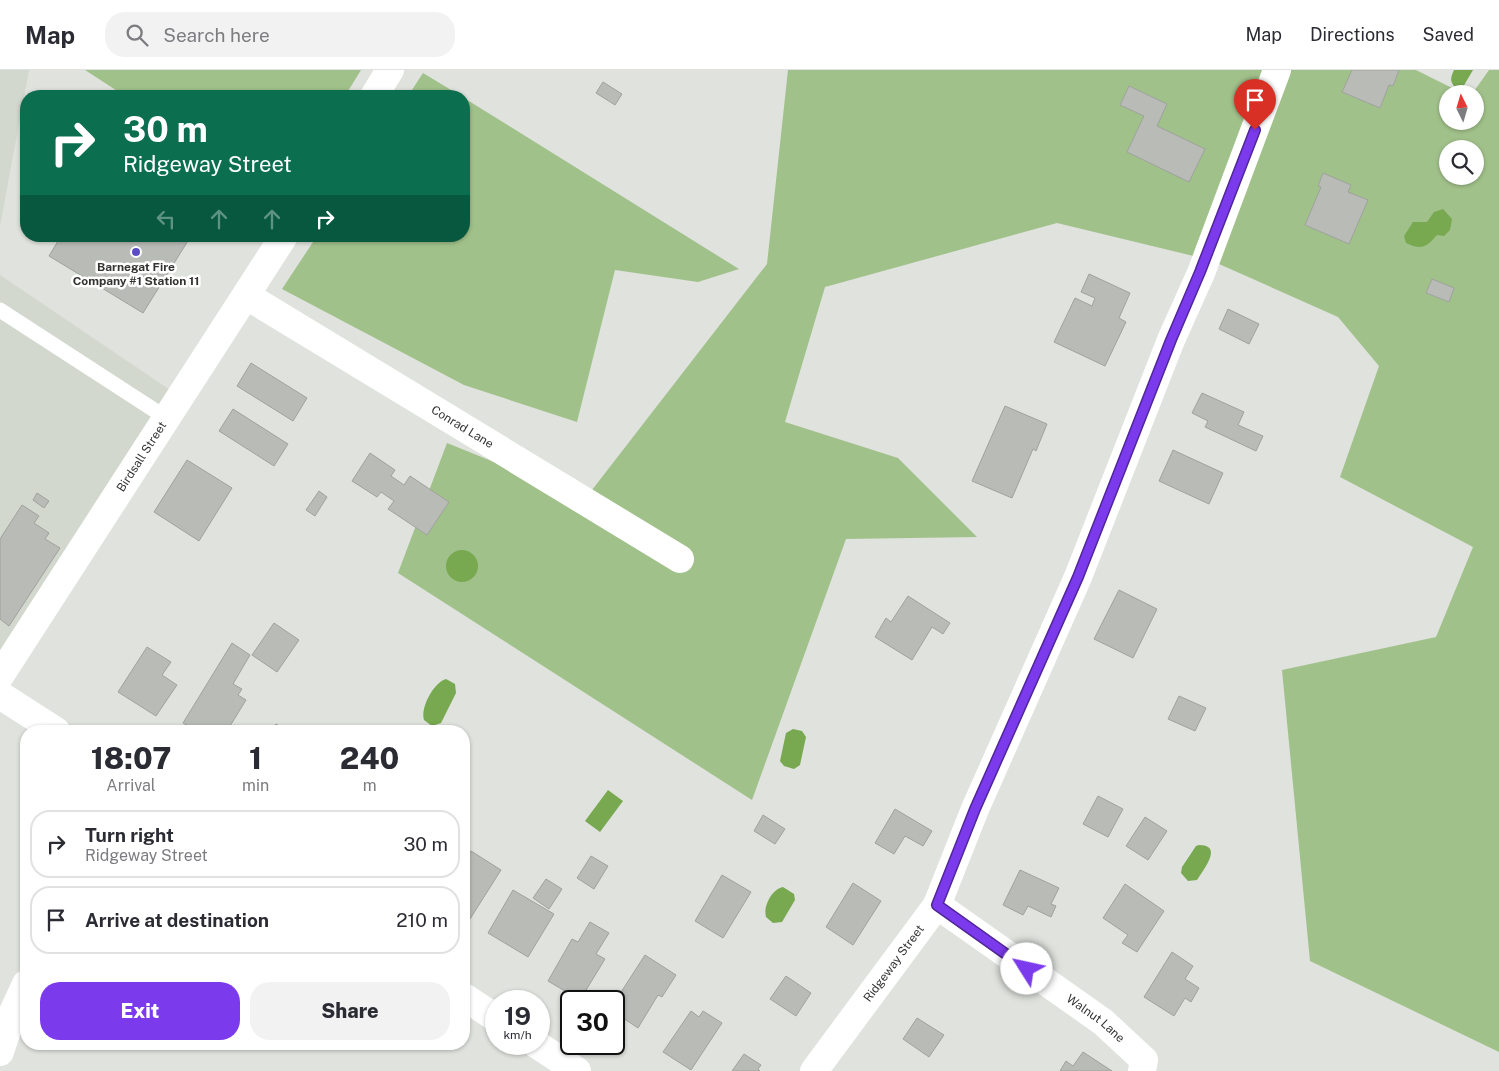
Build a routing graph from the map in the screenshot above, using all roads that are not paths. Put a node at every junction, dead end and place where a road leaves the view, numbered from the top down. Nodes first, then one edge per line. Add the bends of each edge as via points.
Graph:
1 (390, 70) edge
2 (1277, 70) edge
3 (378, 90) edge
4 (280, 242) edge
5 (247, 296) junction
6 (0, 310) edge
7 (168, 419) junction
8 (680, 559) dead end
9 (0, 676) edge
10 (0, 695) edge
11 (47, 725) edge
12 (937, 905) junction
13 (20, 997) edge
14 (470, 1001) edge
15 (485, 1011) edge
16 (0, 1052) edge
17 (550, 1053) edge
18 (578, 1071) edge
19 (814, 1071) edge
20 (1142, 1071) edge

1 - 3 street
2 - 12 street, Ridgeway Street via 1078,577 975,809
4 - 5 street, Birdsall Street
5 - 7 street, Birdsall Street
5 - 8 street, Conrad Lane
6 - 7 lane
7 - 9 street, Birdsall Street
10 - 11 street
12 - 19 street, Ridgeway Street
12 - 20 street, Walnut Lane via 1103,1022 1144,1060
13 - 16 street
14 - 15 street
17 - 18 street

